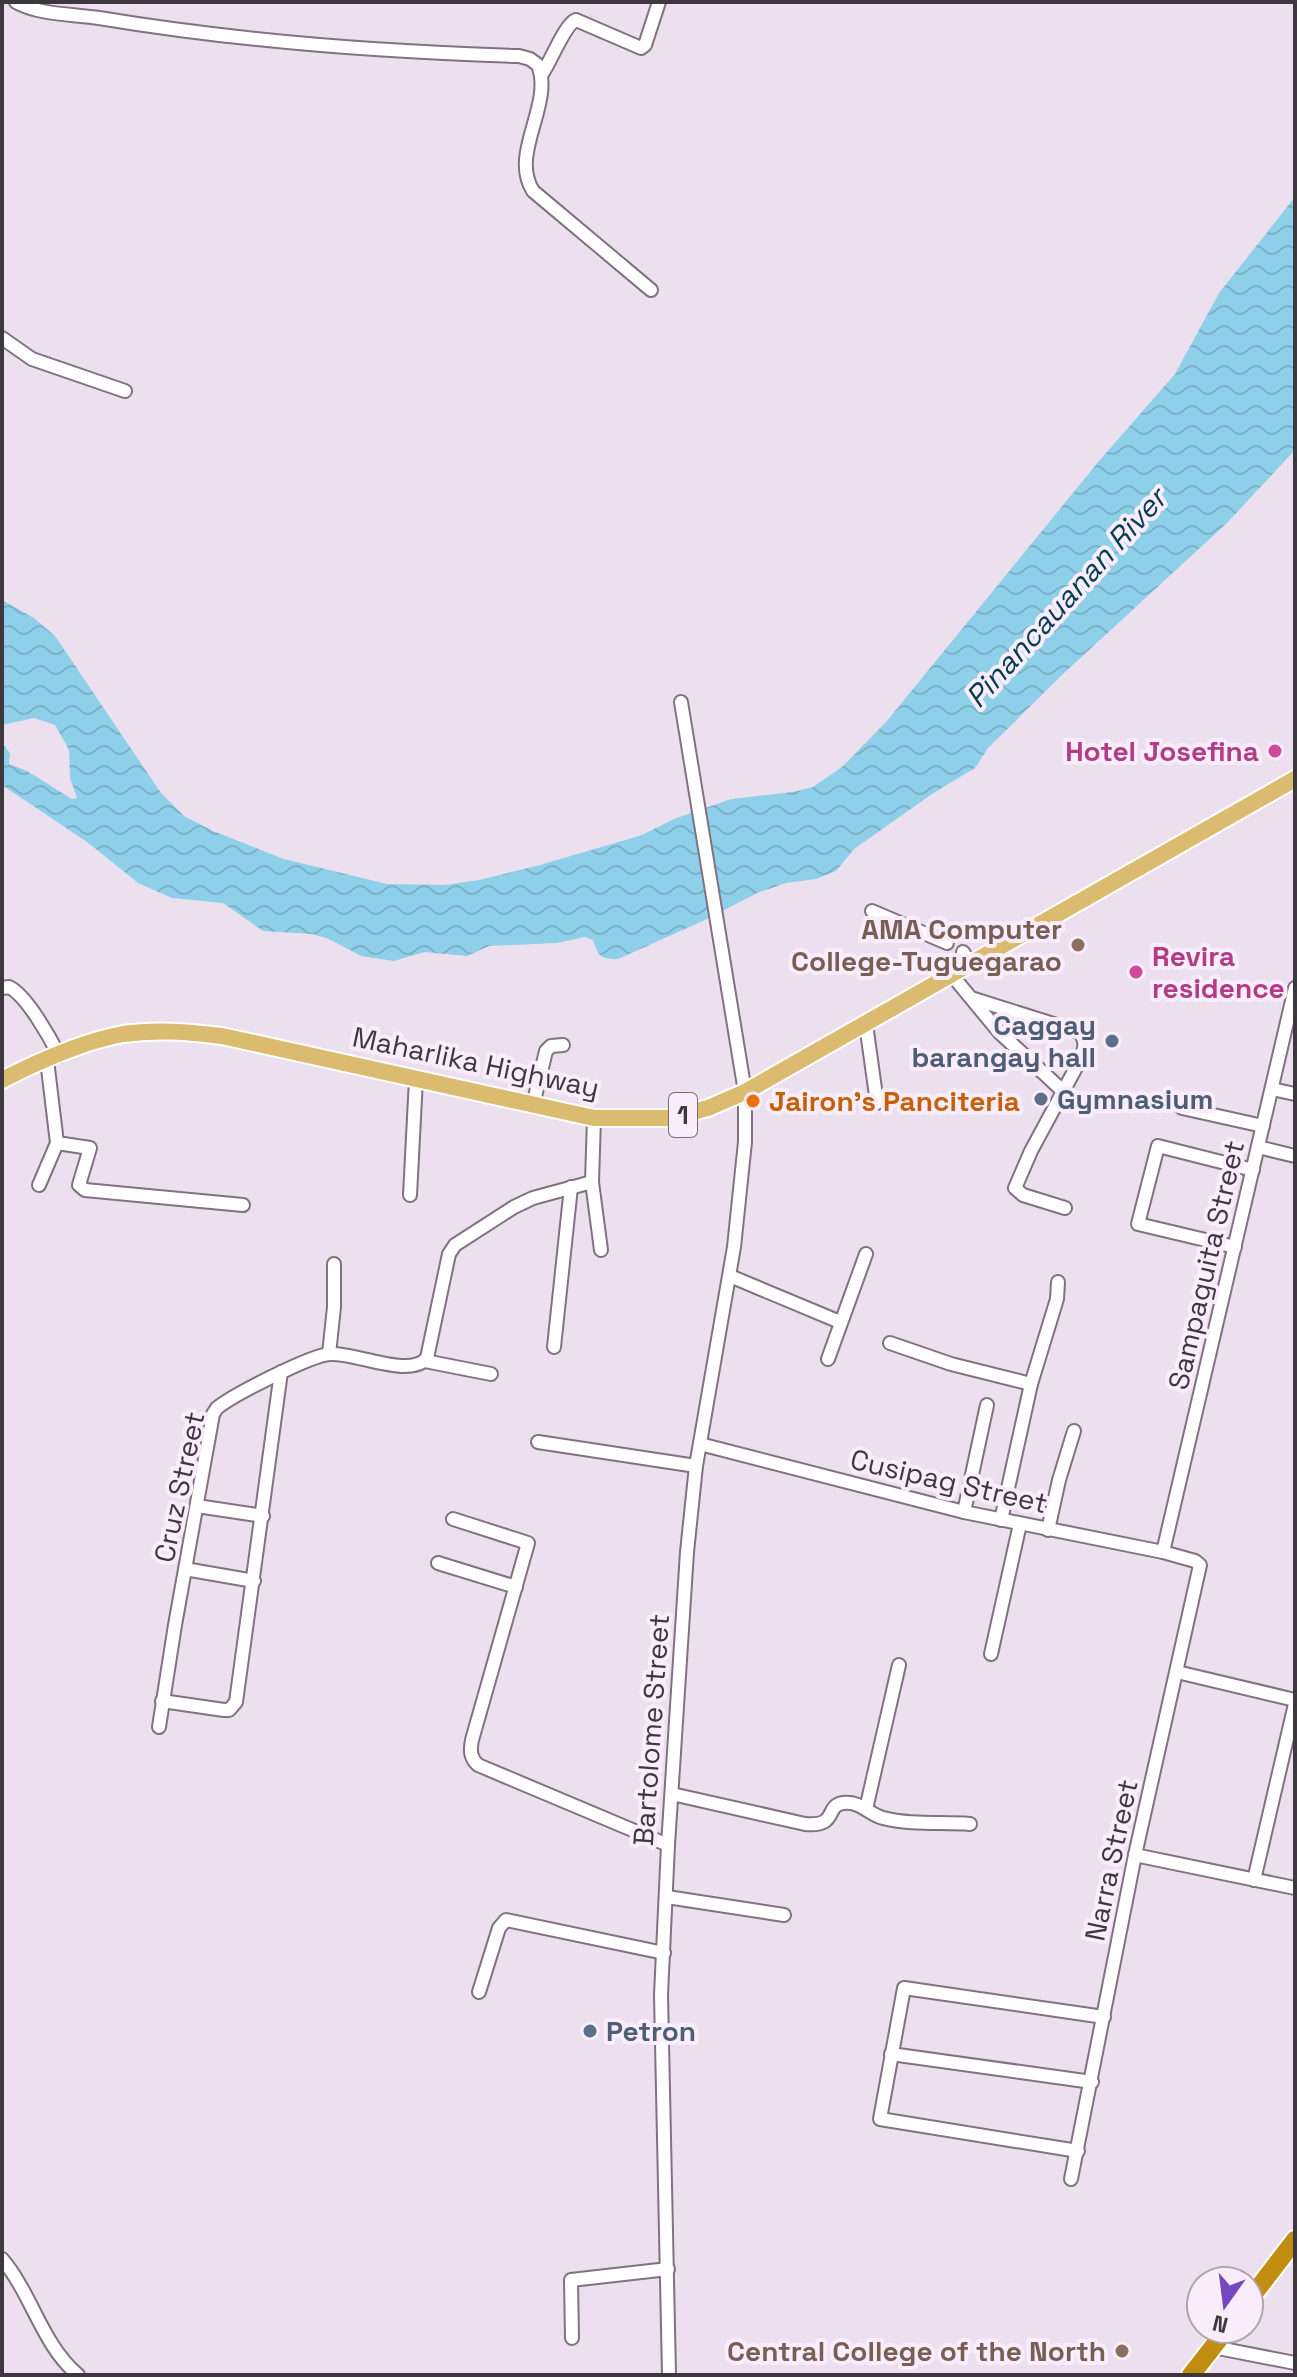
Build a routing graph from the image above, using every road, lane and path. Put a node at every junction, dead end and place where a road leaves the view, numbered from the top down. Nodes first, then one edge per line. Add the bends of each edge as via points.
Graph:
1 (16, 2) edge
2 (659, 2) edge
3 (542, 74) junction
4 (651, 290) dead end
5 (2, 338) edge
6 (125, 391) dead end
7 (681, 702) dead end
8 (1295, 779) edge
9 (872, 911) dead end
10 (947, 943) dead end
11 (951, 974) junction
12 (2, 988) edge
13 (1295, 988) edge
14 (974, 999) junction
15 (866, 1024) junction
16 (563, 1045) dead end
17 (53, 1058) junction
18 (416, 1079) junction
19 (2, 1080) edge
20 (1272, 1089) junction
21 (745, 1092) junction
22 (1064, 1092) junction
23 (1295, 1094) edge
24 (877, 1103) dead end
25 (533, 1105) junction
26 (1182, 1108) dead end
27 (594, 1118) junction
28 (1263, 1126) junction
29 (57, 1143) junction
30 (1258, 1147) junction
31 (1295, 1156) edge
32 (1253, 1170) junction
33 (592, 1182) junction
34 (39, 1185) dead end
35 (571, 1187) junction
36 (410, 1195) dead end
37 (243, 1205) dead end
38 (1065, 1208) dead end
39 (1235, 1247) junction
40 (601, 1250) dead end
41 (866, 1254) dead end
42 (334, 1264) dead end
43 (730, 1276) junction
44 (1058, 1282) dead end
45 (840, 1322) junction
46 (890, 1343) dead end
47 (554, 1347) dead end
48 (329, 1354) junction
49 (828, 1359) dead end
50 (425, 1361) junction
51 (281, 1372) junction
52 (491, 1374) dead end
53 (1031, 1384) junction
54 (987, 1405) dead end
55 (1074, 1431) dead end
56 (538, 1442) dead end
57 (700, 1444) junction
58 (696, 1466) junction
59 (197, 1506) junction
60 (964, 1512) junction
61 (263, 1516) junction
62 (453, 1519) dead end
63 (1001, 1520) junction
64 (1020, 1524) junction
65 (1048, 1530) junction
66 (1163, 1552) junction
67 (1188, 1559) joint
68 (438, 1563) dead end
69 (185, 1569) junction
70 (254, 1581) junction
71 (516, 1587) junction
72 (991, 1654) dead end
73 (899, 1665) dead end
74 (1177, 1672) junction
75 (162, 1701) junction
76 (1295, 1702) edge
77 (159, 1727) dead end
78 (672, 1794) junction
79 (866, 1809) junction
80 (970, 1824) dead end
81 (668, 1845) junction
82 (1135, 1855) junction
83 (1254, 1880) junction
84 (1295, 1888) edge
85 (667, 1897) junction
86 (784, 1915) dead end
87 (664, 1953) junction
88 (479, 1992) dead end
89 (1104, 2017) junction
90 (891, 2054) junction
91 (1092, 2082) junction
92 (1078, 2151) junction
93 (1071, 2179) dead end
94 (1295, 2240) edge
95 (2, 2259) edge
96 (668, 2269) junction
97 (1265, 2279) edge
98 (572, 2338) dead end
99 (1213, 2347) joint
100 (1295, 2363) edge
101 (78, 2375) edge
102 (669, 2375) edge
103 (1191, 2375) edge

1 - 3 street via 124,22 339,47 519,56 538,65
2 - 3 street via 641,48 582,21 570,21
3 - 4 street via 526,181
5 - 6 street via 32,359
7 - 21 street, Bartolome Street
8 - 11 main road, Maharlika Highway / 1 via 966,958
9 - 10 street
11 - 14 street
11 - 15 main road, Maharlika Highway / 1
12 - 17 street via 16,991 44,1028
13 - 20 street, Sampaguita Street
14 - 22 street via 999,1032
14 - 22 street via 1079,1032 1084,1048
15 - 21 main road, Maharlika Highway / 1
15 - 24 street
16 - 25 street via 546,1051
17 - 18 main road, Maharlika Highway / 1 via 121,1034 171,1030 222,1036
17 - 19 main road, Maharlika Highway / 1
17 - 29 street
18 - 25 main road, Maharlika Highway / 1
18 - 36 street
20 - 23 street
20 - 28 street, Sampaguita Street
21 - 27 main road, Maharlika Highway / 1 via 669,1118
21 - 43 street, Bartolome Street via 745,1142
22 - 38 street via 1015,1188
25 - 27 main road, Maharlika Highway / 1
26 - 28 street
27 - 33 street
28 - 30 street, Sampaguita Street
29 - 34 street
29 - 37 street via 90,1148 79,1185 85,1190
30 - 31 street
30 - 32 street, Sampaguita Street
32 - 39 street, Sampaguita Street
32 - 39 street via 1158,1146 1138,1224
33 - 35 street
33 - 40 street
35 - 47 street
35 - 50 street via 514,1207 455,1245 444,1271
39 - 66 street, Sampaguita Street
41 - 45 street
42 - 48 street
43 - 45 street
43 - 57 street, Bartolome Street
44 - 53 street
45 - 49 street
46 - 53 street
48 - 50 street, Cruz Street via 410,1367
48 - 51 street, Cruz Street
50 - 52 street, Cruz Street
51 - 59 street, Cruz Street via 213,1414
51 - 61 street
53 - 63 street
54 - 60 street
55 - 65 street
56 - 58 street
57 - 58 street, Bartolome Street
57 - 60 street, Cusipag Street
58 - 78 street, Bartolome Street
59 - 61 street
59 - 69 street, Cruz Street
60 - 63 street, Cusipag Street
61 - 70 street
62 - 71 street via 527,1542
63 - 64 street, Cusipag Street
64 - 65 street, Cusipag Street
64 - 72 street
65 - 66 street, Cusipag Street
66 - 67 street, Cusipag Street
67 - 74 street, Narra Street via 1198,1563 1200,1571
68 - 71 street
69 - 70 street
69 - 75 street, Cruz Street
70 - 75 street via 234,1706 224,1710
71 - 81 street via 472,1740 474,1761
73 - 79 street
74 - 76 street
74 - 82 street, Narra Street
75 - 77 street, Cruz Street
76 - 83 street
78 - 79 street via 816,1825 827,1822 839,1803
78 - 81 street, Bartolome Street
79 - 80 street via 882,1818
81 - 85 street, Bartolome Street
82 - 83 street
82 - 89 street, Narra Street
83 - 84 street
85 - 86 street
85 - 87 street, Bartolome Street
87 - 88 street via 506,1920
87 - 96 street, Bartolome Street
89 - 90 street via 904,1988
89 - 91 street, Narra Street
90 - 91 street
90 - 92 street via 880,2119
91 - 92 street, Narra Street
92 - 93 street, Narra Street
94 - 97 highway
95 - 101 street via 54,2347
96 - 98 street via 571,2280
96 - 102 street, Bartolome Street
99 - 100 street
99 - 103 highway

